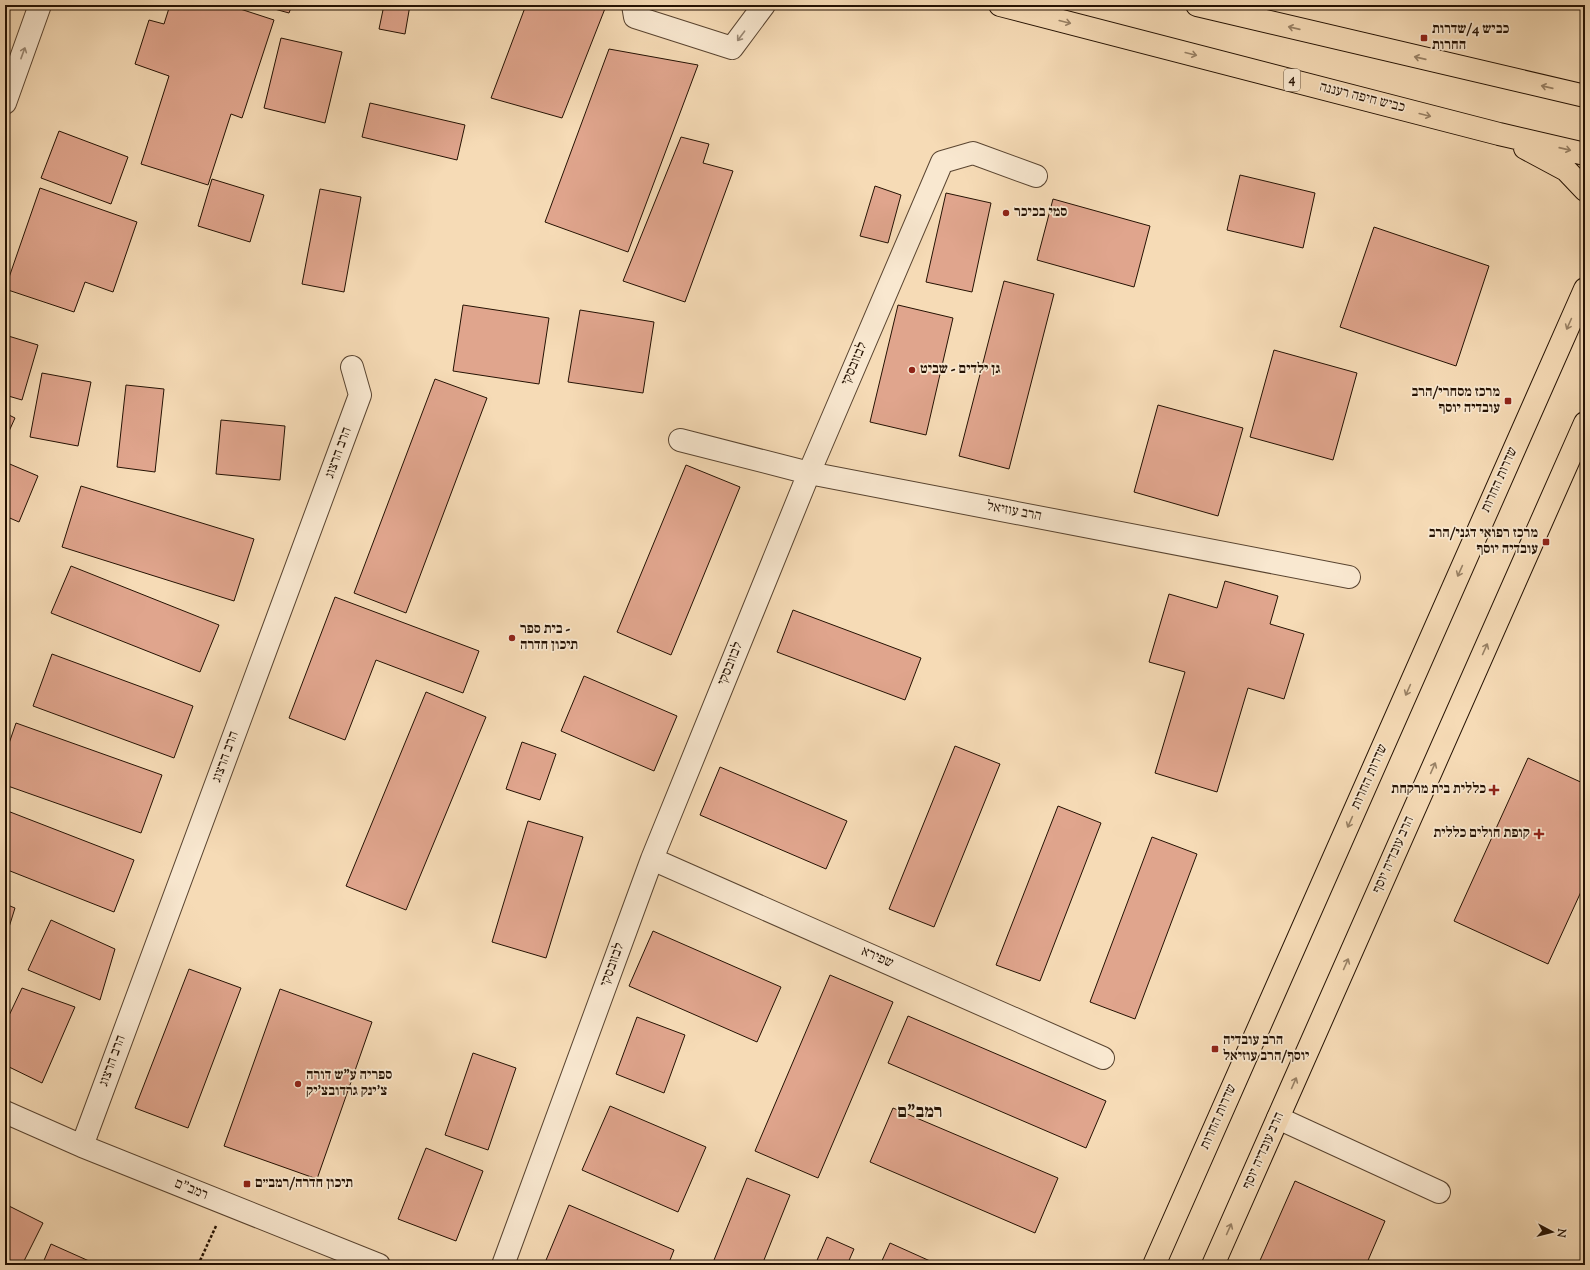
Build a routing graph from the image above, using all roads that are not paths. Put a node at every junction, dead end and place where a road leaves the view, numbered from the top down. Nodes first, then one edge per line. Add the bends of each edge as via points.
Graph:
1 (40, 5) edge
2 (632, 5) edge
3 (764, 5) edge
4 (1000, 5) edge
5 (1197, 5) edge
6 (1585, 96) edge
7 (5, 103) edge
8 (1500, 134) junction
9 (1585, 154) edge
10 (1036, 176) dead end
11 (1585, 190) edge
12 (1585, 288) edge
13 (352, 367) dead end
14 (1585, 423) edge
15 (680, 440) dead end
16 (809, 473) junction
17 (1350, 577) dead end
18 (652, 859) junction
19 (1102, 1058) dead end
20 (5, 1112) edge
21 (1278, 1118) junction
22 (82, 1146) junction
23 (1439, 1192) dead end
24 (379, 1265) edge
25 (503, 1265) edge
26 (1154, 1265) edge
27 (1214, 1265) edge

7 -> 1 street
3 -> 2 street via 732,48 635,17
4 -> 8 main road, כביש חיפה רעננה / 4
6 -> 5 main road
8 -> 9 main road, כביש חיפה רעננה / 4
8 - 11 main road via 1566,170
10 - 16 street, לבזובסקי via 973,153 942,162
12 -> 26 main road, שדרות החרות
13 - 22 street, הרב הרצוג via 360,396
21 -> 14 main road, הרב עובדיה יוסף
15 - 16 street, הרב עוזיאל
16 - 17 street, הרב עוזיאל
16 - 18 street, לבזובסקי
18 - 19 street, שפירא
18 - 25 street, לבזובסקי
20 - 22 street, רמב"ם
21 - 23 street
27 -> 21 main road, הרב עובדיה יוסף
22 - 24 street, רמב"ם

